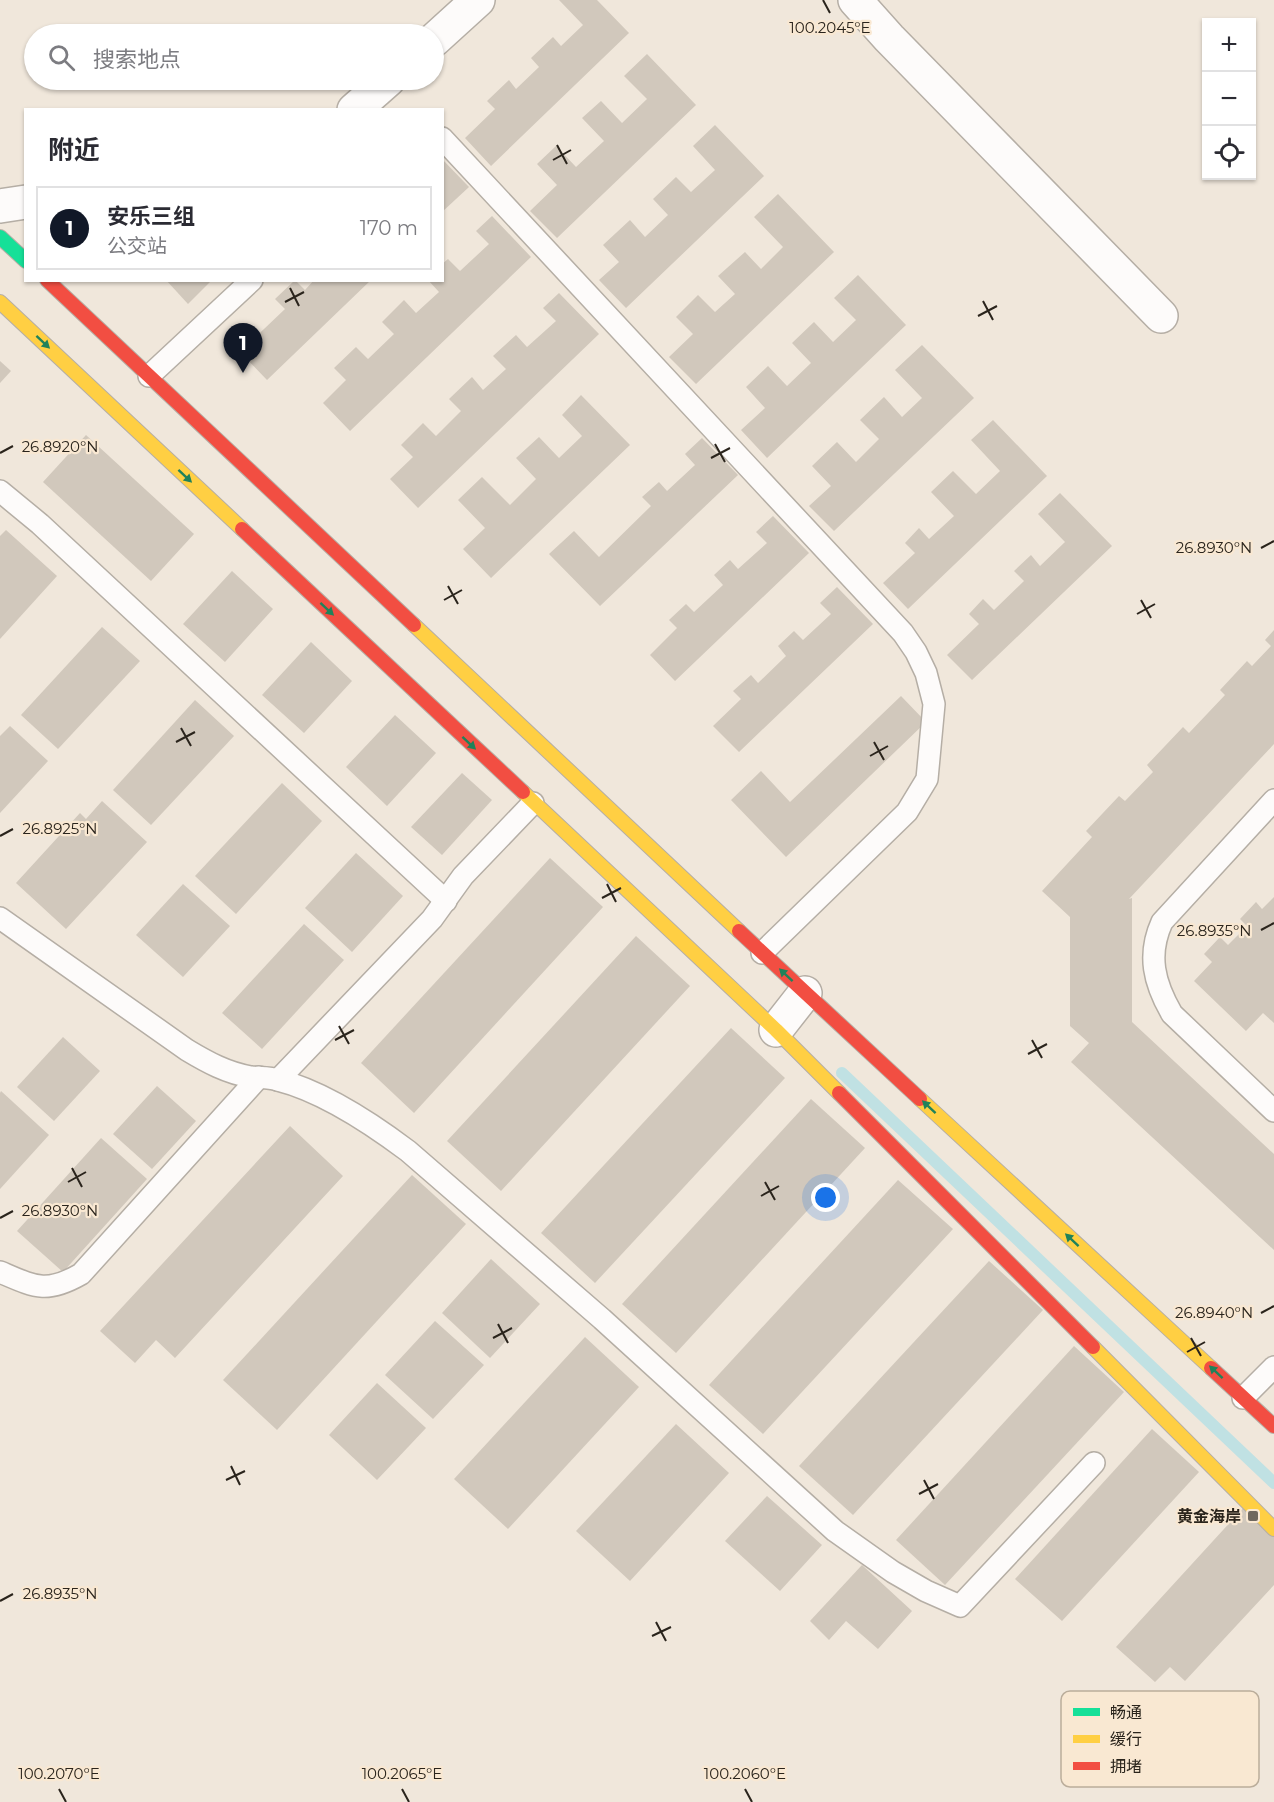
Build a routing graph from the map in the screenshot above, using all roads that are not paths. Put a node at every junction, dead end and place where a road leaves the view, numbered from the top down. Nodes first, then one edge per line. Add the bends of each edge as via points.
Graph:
1 (478, 0) edge
2 (855, 0) edge
3 (444, 31) edge
4 (377, 90) edge
5 (356, 108) edge
6 (444, 140) edge
7 (24, 202) edge
8 (0, 206) edge
9 (0, 237) edge
10 (24, 259) edge
11 (49, 282) edge
12 (250, 282) edge
13 (0, 302) edge
14 (1161, 316) dead end
15 (149, 376) junction
16 (0, 491) edge
17 (1274, 800) edge
18 (533, 803) junction
19 (446, 901) junction
20 (0, 918) edge
21 (762, 953) junction
22 (805, 993) junction
23 (776, 1030) junction
24 (268, 1078) junction
25 (1270, 1101) edge
26 (0, 1272) edge
27 (1274, 1367) edge
28 (1243, 1398) junction
29 (1274, 1426) edge
30 (1094, 1463) dead end
31 (1274, 1529) edge

1 - 3 street
2 - 14 street
4 - 5 street
6 - 21 lane via 903,633 926,673 934,704 927,779 907,812
7 - 8 street
9 - 10 street
11 - 15 street
12 - 15 lane
13 -> 18 street
15 - 21 street
16 - 19 lane
17 - 25 lane via 1162,922 1153,950 1157,982 1172,1014
18 - 19 lane via 463,876
18 - 23 street
19 - 24 lane
20 - 24 lane via 187,1050 226,1071
22 -> 21 street
22 - 23 street
28 -> 22 street
23 - 31 street
24 - 26 lane via 81,1274 64,1284 33,1287
24 - 30 lane via 352,1113 408,1151 602,1319 835,1531 926,1591 960,1606
27 - 28 lane
28 - 29 street

